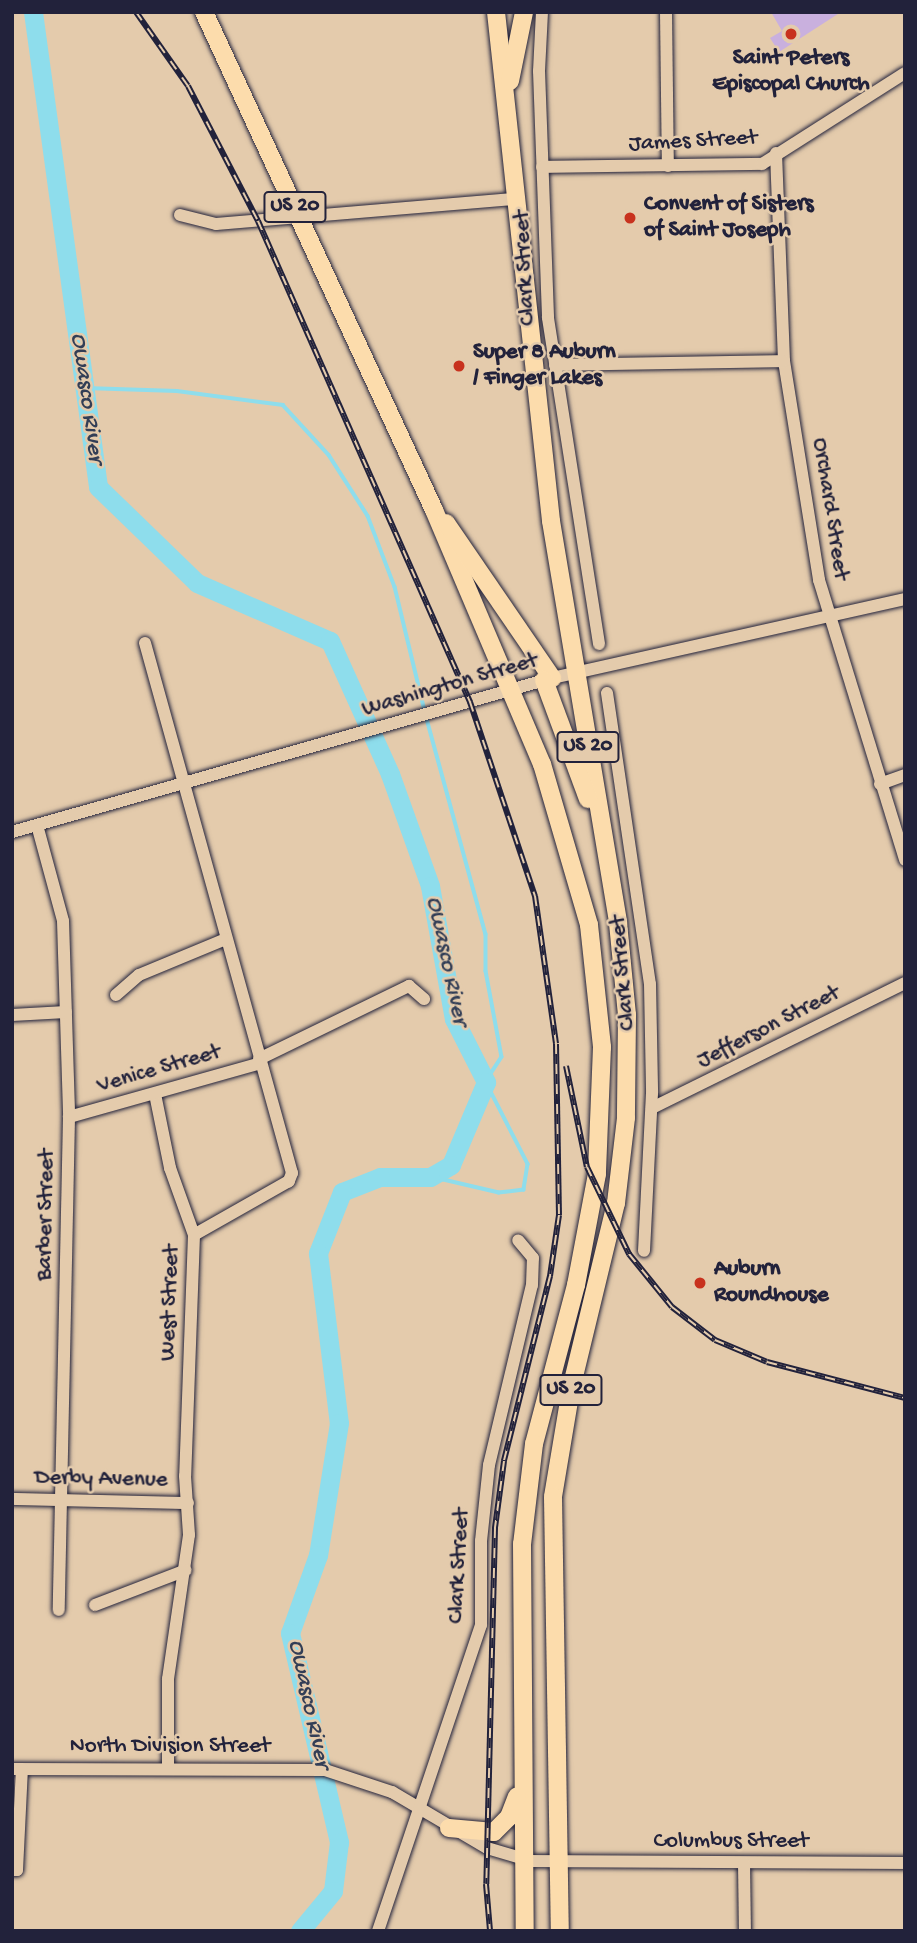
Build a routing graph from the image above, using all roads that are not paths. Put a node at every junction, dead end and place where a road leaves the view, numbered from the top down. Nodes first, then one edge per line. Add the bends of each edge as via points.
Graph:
1 (204, 12) edge
2 (496, 12) edge
3 (523, 12) edge
4 (542, 12) edge
5 (666, 12) edge
6 (905, 73) edge
7 (507, 98) junction
8 (776, 153) junction
9 (668, 166) junction
10 (542, 167) junction
11 (516, 200) junction
12 (180, 215) dead end
13 (299, 217) junction
14 (784, 361) junction
15 (555, 365) junction
16 (434, 510) junction
17 (905, 598) edge
18 (826, 616) junction
19 (145, 643) dead end
20 (599, 644) dead end
21 (576, 672) junction
22 (548, 679) junction
23 (510, 690) junction
24 (607, 694) dead end
25 (905, 775) edge
26 (183, 783) junction
27 (880, 783) junction
28 (599, 821) junction
29 (37, 825) junction
30 (12, 832) edge
31 (905, 860) edge
32 (226, 939) junction
33 (905, 982) edge
34 (116, 995) dead end
35 (424, 999) dead end
36 (66, 1012) junction
37 (12, 1015) edge
38 (260, 1061) junction
39 (155, 1094) junction
40 (652, 1108) junction
41 (69, 1116) junction
42 (194, 1235) junction
43 (518, 1240) dead end
44 (644, 1251) dead end
45 (12, 1499) edge
46 (62, 1501) junction
47 (188, 1503) junction
48 (186, 1570) junction
49 (95, 1605) dead end
50 (59, 1610) dead end
51 (168, 1768) junction
52 (17, 1769) edge
53 (521, 1775) junction
54 (422, 1810) junction
55 (449, 1828) junction
56 (521, 1860) junction
57 (558, 1862) junction
58 (744, 1863) junction
59 (905, 1863) edge
60 (15, 1870) edge
61 (378, 1931) edge
62 (525, 1931) edge
63 (559, 1931) edge
64 (745, 1931) edge

1 - 13 highway, US 20
2 - 7 highway, US 20
3 - 7 highway
4 - 10 street, Clark Street
5 - 9 street
6 - 8 street, James Street
7 - 11 highway, US 20
8 - 9 street, James Street via 762,164
8 - 14 street, Orchard Street
9 - 10 street, James Street
10 - 15 street, Clark Street
11 - 13 street
11 - 21 highway, US 20 via 549,508
12 - 13 street via 216,223
13 - 16 highway, US 20
14 - 15 street
14 - 18 street, Orchard Street
15 - 20 street, Clark Street
16 - 22 highway
16 - 23 highway, US 20
17 - 18 street, Washington Street
18 - 21 street, Washington Street
18 - 27 street, Orchard Street
19 - 26 street, West Street
21 - 22 street, Washington Street
21 - 28 highway, US 20
22 - 23 street, Washington Street
22 - 28 highway
23 - 26 street, Washington Street
23 - 53 highway, US 20 via 558,809 580,882 602,1046 593,1203 542,1405 525,1498
24 - 40 street, Clark Street via 650,984
25 - 27 street
26 - 29 street, Washington Street
26 - 32 street, West Street
27 - 31 street, Orchard Street
28 - 57 highway, US 20 via 624,979 627,1098 613,1222 571,1388 553,1497
29 - 30 street, Washington Street
29 - 36 street, Barber Street via 62,920
32 - 34 street via 139,975
32 - 38 street, West Street
33 - 40 street, Jefferson Street
35 - 38 street, Venice Street via 408,986
36 - 37 street
36 - 41 street, Barber Street
38 - 39 street, Venice Street
38 - 42 street, West Street via 292,1173 289,1181
39 - 41 street, Venice Street
39 - 42 street via 170,1168
40 - 44 street, Clark Street
41 - 46 street, Barber Street
42 - 47 street, West Street
43 - 54 street, Clark Street via 532,1255 534,1268 489,1465 481,1541 481,1625
45 - 46 street, Derby Avenue
46 - 47 street, Derby Avenue
46 - 50 street, Barber Street
47 - 48 street, West Street
48 - 49 street
48 - 51 street, West Street via 168,1679
51 - 52 street, North Division Street
51 - 54 street, North Division Street via 326,1770 380,1786
52 - 60 street
53 - 55 highway via 512,1811 502,1827 487,1833
53 - 56 highway, US 20
54 - 55 street, North Division Street
54 - 61 street, Clark Street
55 - 56 street, North Division Street
56 - 57 street, North Division Street
56 - 62 highway, US 20
57 - 58 street, Columbus Street
57 - 63 highway, US 20
58 - 59 street, Columbus Street
58 - 64 street

